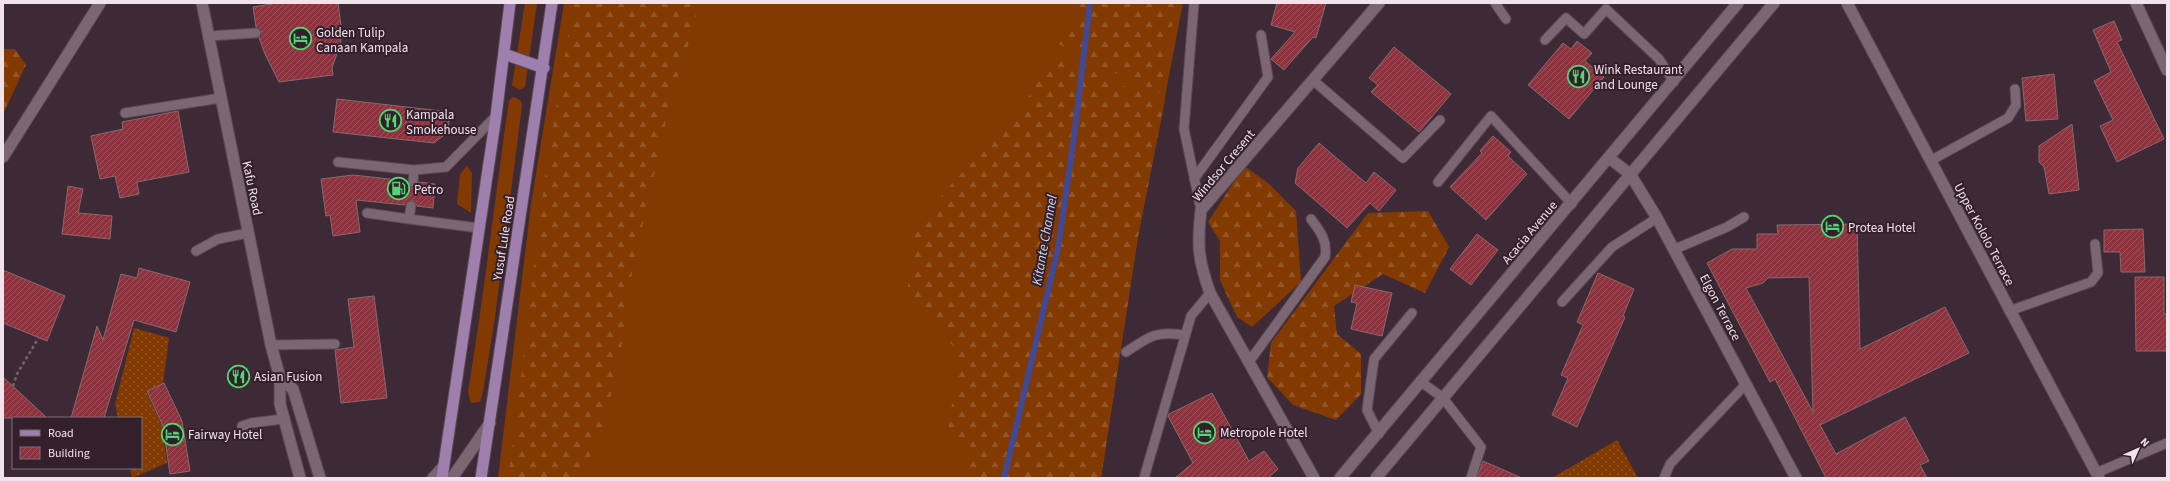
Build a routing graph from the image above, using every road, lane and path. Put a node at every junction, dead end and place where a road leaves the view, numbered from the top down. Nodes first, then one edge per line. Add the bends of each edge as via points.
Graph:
1 (100, 3) edge
2 (202, 3) edge
3 (510, 3) edge
4 (552, 3) edge
5 (1194, 3) edge
6 (1379, 3) edge
7 (1495, 3) edge
8 (1738, 3) edge
9 (1774, 3) edge
10 (1847, 3) edge
11 (2136, 3) edge
12 (1506, 19) dead end
13 (256, 33) dead end
14 (1261, 35) dead end
15 (210, 36) junction
16 (1545, 40) dead end
17 (504, 54) junction
18 (544, 68) junction
19 (2167, 70) edge
20 (1314, 81) junction
21 (1674, 82) junction
22 (2015, 90) dead end
23 (221, 98) junction
24 (125, 112) dead end
25 (496, 116) junction
26 (1440, 120) dead end
27 (3, 157) edge
28 (1609, 158) junction
29 (1930, 161) junction
30 (338, 162) dead end
31 (414, 170) junction
32 (1630, 174) junction
33 (1194, 179) junction
34 (413, 182) dead end
35 (1438, 182) dead end
36 (1572, 204) junction
37 (411, 206) dead end
38 (1201, 210) junction
39 (367, 213) dead end
40 (1744, 217) dead end
41 (1311, 218) dead end
42 (1657, 218) junction
43 (409, 219) junction
44 (478, 228) junction
45 (248, 234) junction
46 (2095, 244) dead end
47 (1675, 249) junction
48 (196, 251) dead end
49 (1210, 293) junction
50 (1562, 302) dead end
51 (2009, 311) junction
52 (1412, 313) dead end
53 (1184, 335) junction
54 (39, 337) dead end
55 (334, 344) dead end
56 (271, 345) junction
57 (1126, 352) dead end
58 (1249, 362) junction
59 (280, 378) junction
60 (1420, 381) junction
61 (1746, 384) junction
62 (13, 386) dead end
63 (1443, 398) junction
64 (283, 419) junction
65 (490, 422) junction
66 (242, 426) dead end
67 (1379, 434) junction
68 (2167, 443) edge
69 (442, 472) edge
70 (2097, 476) edge
71 (300, 478) edge
72 (320, 478) edge
73 (433, 478) edge
74 (452, 478) edge
75 (481, 478) edge
76 (1144, 478) edge
77 (1314, 478) edge
78 (1340, 478) edge
79 (1376, 478) edge
80 (1471, 478) edge
81 (1664, 478) edge
82 (1796, 478) edge

1 - 27 main road
2 - 15 main road, Kafu Road
3 - 17 main road, Yusuf Lule Road
4 - 18 main road, Yusuf Lule Road
5 - 33 lane via 1184,129
6 - 20 main road, Windsor Cresent
7 - 12 lane
8 - 21 main road, Acacia Avenue
9 - 32 main road
10 - 29 main road, Upper Kololo Terrace
11 - 19 main road
13 - 15 lane
14 - 33 lane via 1268,77
15 - 23 main road, Kafu Road
16 - 21 lane via 1566,18 1584,34 1606,9 1659,59
17 - 18 main road
17 - 25 main road, Yusuf Lule Road
18 - 65 main road, Yusuf Lule Road
20 - 26 lane via 1403,158
20 - 38 main road, Windsor Cresent
21 - 28 main road, Acacia Avenue
22 - 29 lane via 2016,105 2008,118
23 - 24 lane
23 - 45 main road, Kafu Road
25 - 31 lane via 446,167
25 - 44 main road, Yusuf Lule Road
28 - 32 main road, Elgon Terrace
28 - 36 main road, Acacia Avenue
29 - 51 main road, Upper Kololo Terrace
30 - 31 lane
31 - 34 lane
32 - 42 main road, Elgon Terrace
32 - 63 main road
33 - 38 lane
35 - 36 lane via 1491,116
36 - 60 main road, Acacia Avenue
37 - 43 lane
38 - 49 main road, Windsor Cresent via 1197,241
39 - 43 lane
40 - 47 lane
41 - 58 lane via 1323,236 1327,248 1325,257
42 - 47 main road, Elgon Terrace
42 - 50 lane via 1612,247
43 - 44 lane
44 - 69 main road, Yusuf Lule Road
45 - 48 lane via 218,239
45 - 56 main road, Kafu Road
46 - 51 lane via 2098,273 2091,282
47 - 61 main road, Elgon Terrace
49 - 53 lane via 1191,316
49 - 58 main road, Windsor Cresent
51 - 70 main road, Upper Kololo Terrace
52 - 67 lane via 1374,359 1367,410
53 - 57 lane via 1153,334
53 - 76 lane
54 - 62 path via 17,374
55 - 56 lane
56 - 59 main road, Kafu Road
58 - 77 main road, Windsor Cresent
59 - 64 main road, Kafu Road via 278,391
59 - 72 main road, Kafu Road via 293,389
60 - 63 lane
60 - 67 main road, Acacia Avenue
61 - 81 lane via 1670,464
61 - 82 main road, Elgon Terrace
63 - 79 main road
63 - 80 lane via 1481,447
64 - 66 lane via 251,422
64 - 71 main road, Kafu Road
65 - 74 main road
65 - 75 main road, Yusuf Lule Road
67 - 78 main road, Acacia Avenue
68 - 70 lane
69 - 73 main road

